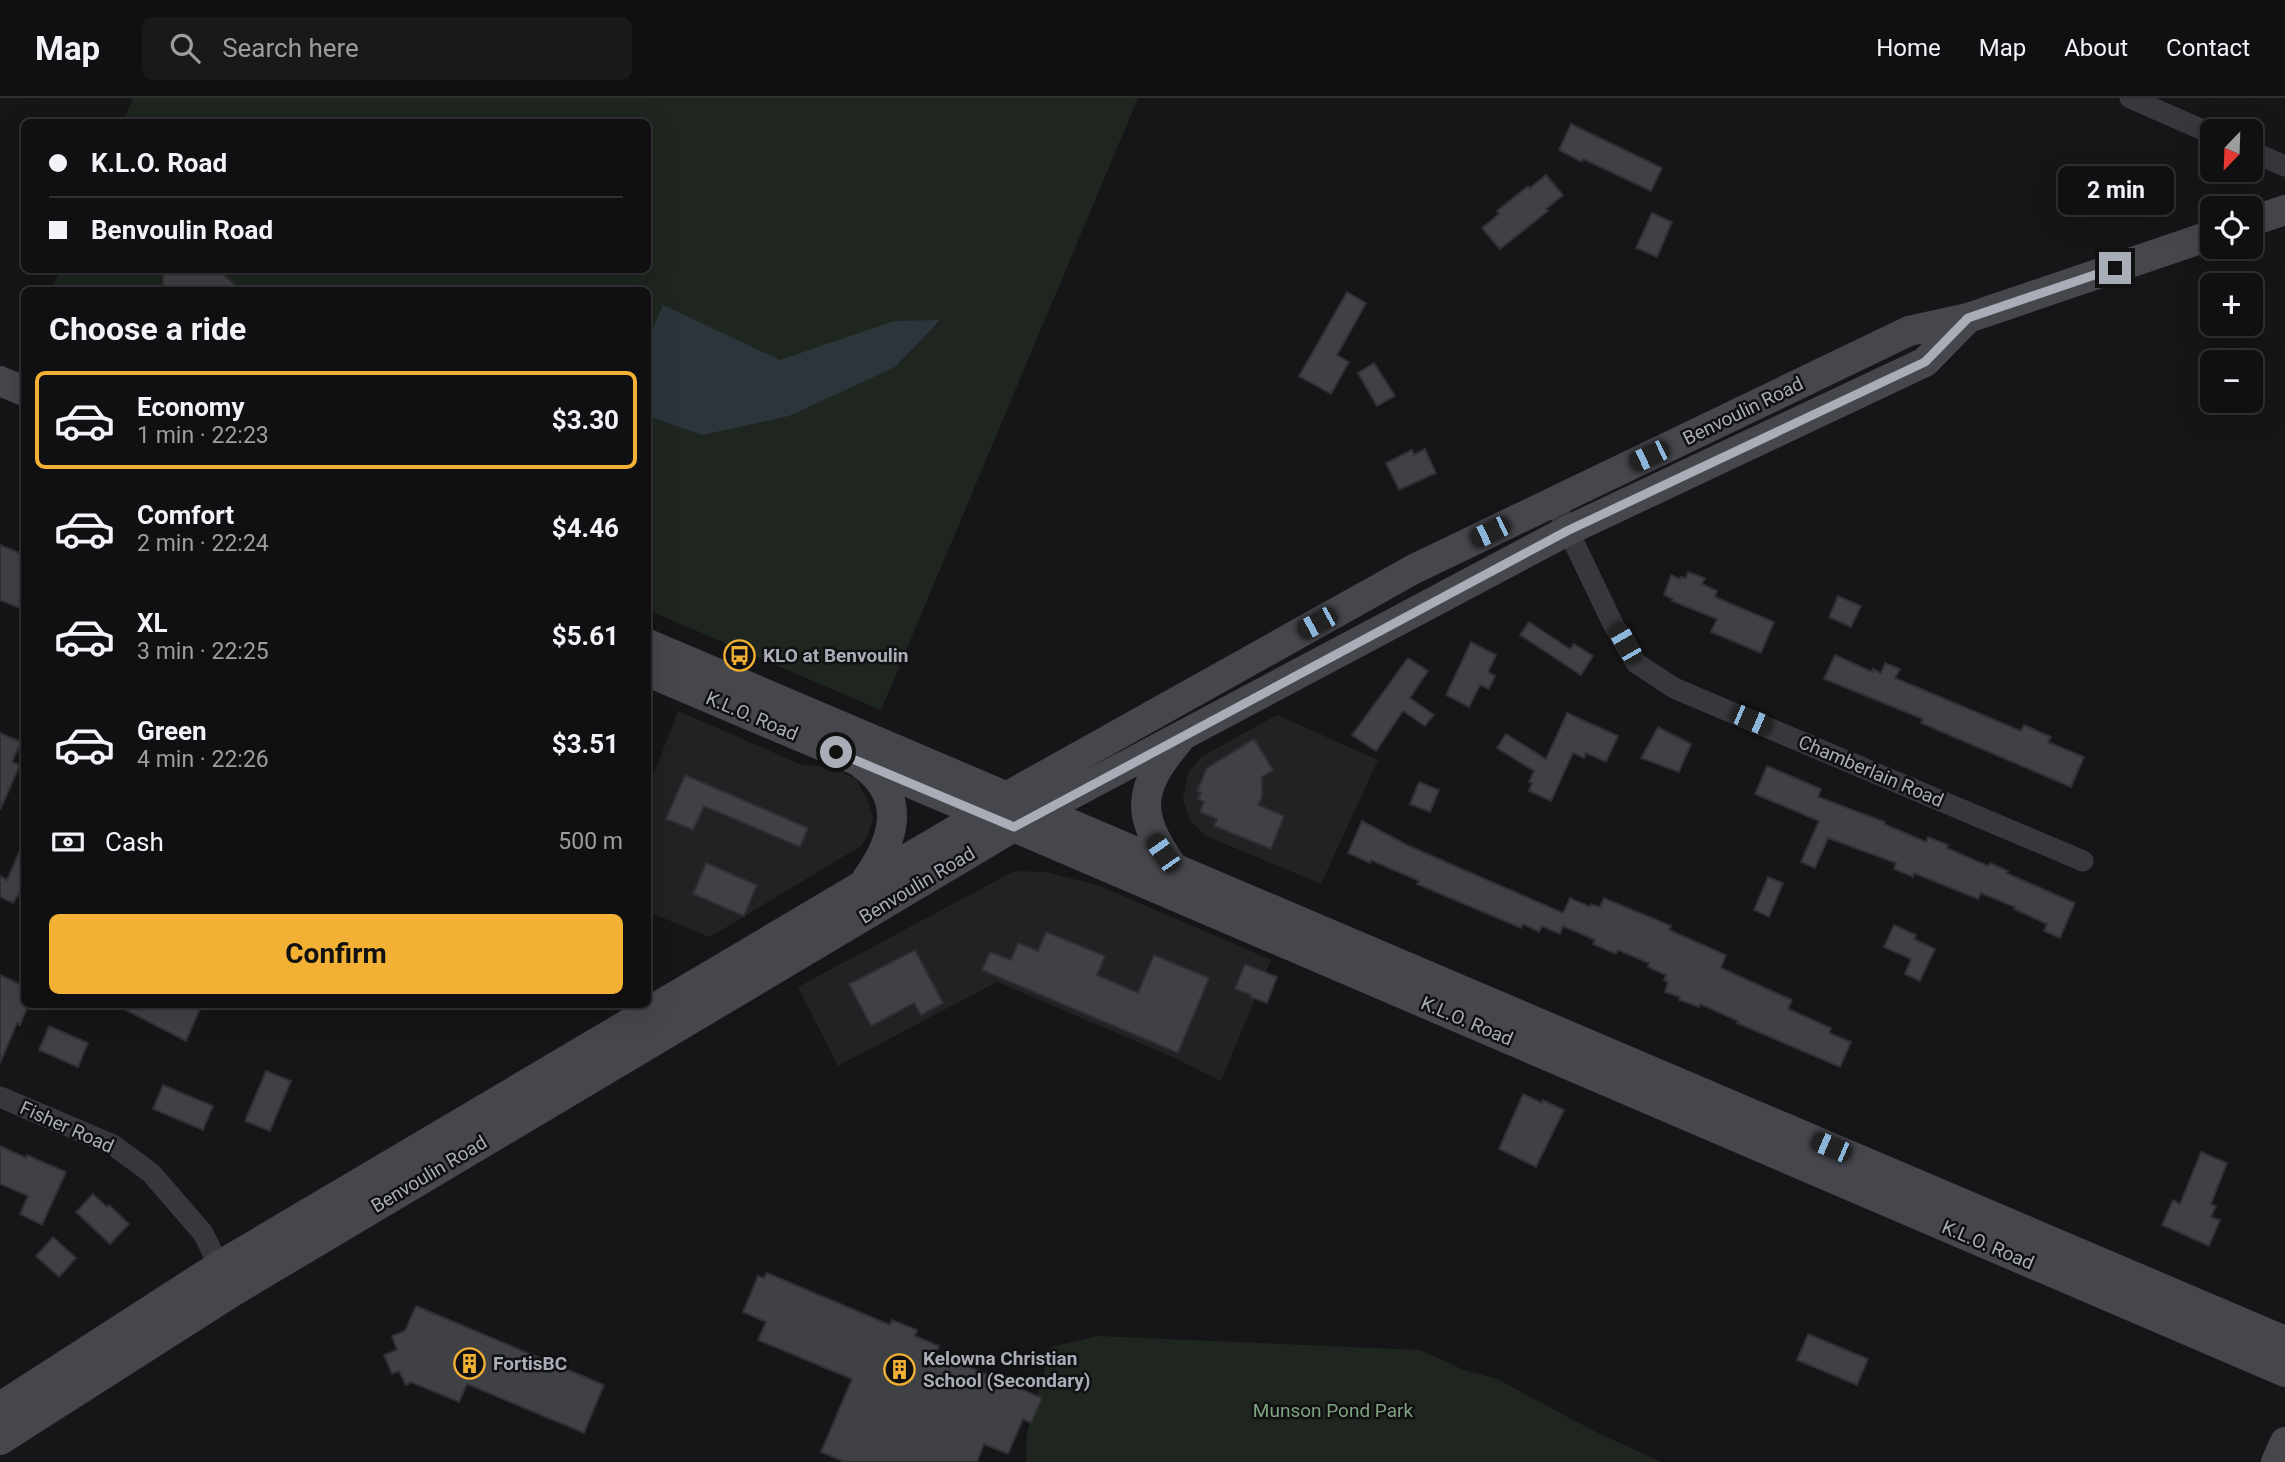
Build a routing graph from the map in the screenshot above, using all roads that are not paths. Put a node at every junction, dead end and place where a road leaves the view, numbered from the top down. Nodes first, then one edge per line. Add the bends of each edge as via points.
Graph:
1 (2130, 98) edge
2 (2200, 129) edge
3 (2263, 157) edge
4 (2285, 166) edge
5 (2285, 210) edge
6 (2263, 218) edge
7 (2200, 239) edge
8 (1968, 318) junction
9 (0, 381) edge
10 (21, 390) edge
11 (1554, 501) junction
12 (1567, 531) junction
13 (651, 644) edge
14 (651, 673) edge
15 (1183, 735) junction
16 (857, 761) junction
17 (1008, 796) junction
18 (1042, 810) junction
19 (983, 814) junction
20 (1014, 827) junction
21 (2083, 861) dead end
22 (1172, 866) junction
23 (863, 885) junction
24 (0, 1097) edge
25 (225, 1279) junction
26 (2285, 1341) edge
27 (2285, 1372) edge
28 (0, 1407) edge
29 (0, 1440) edge
30 (2285, 1441) edge
31 (2276, 1462) edge

1 - 2 street
3 - 4 street
5 - 6 main road
7 - 8 main road, Benvoulin Road
8 - 11 main road, Benvoulin Road via 1909,331
8 - 12 main road, Benvoulin Road via 1925,362
9 - 10 main road
11 - 12 street, Chamberlain Road
11 - 17 main road, Benvoulin Road via 1414,569
12 - 15 main road, Benvoulin Road
12 - 21 street, Chamberlain Road via 1636,663 1674,688
13 - 17 main road, K.L.O. Road
14 - 16 main road, K.L.O. Road
15 - 18 main road, Benvoulin Road
15 - 22 main road via 1161,761 1145,801 1154,840
16 - 19 main road, K.L.O. Road
16 - 23 main road via 883,786 891,802 893,823 881,860
17 - 18 main road, K.L.O. Road
17 - 19 main road, Benvoulin Road
18 - 20 main road, Benvoulin Road
18 - 22 main road, K.L.O. Road
19 - 20 main road, K.L.O. Road
19 - 23 main road, Benvoulin Road
20 - 25 main road, Benvoulin Road
20 - 27 main road, K.L.O. Road
22 - 26 main road, K.L.O. Road
23 - 25 main road, Benvoulin Road
24 - 25 street, Fisher Road via 113,1145 151,1173 203,1233
25 - 28 main road, Benvoulin Road
25 - 29 main road, Benvoulin Road
30 - 31 main road

